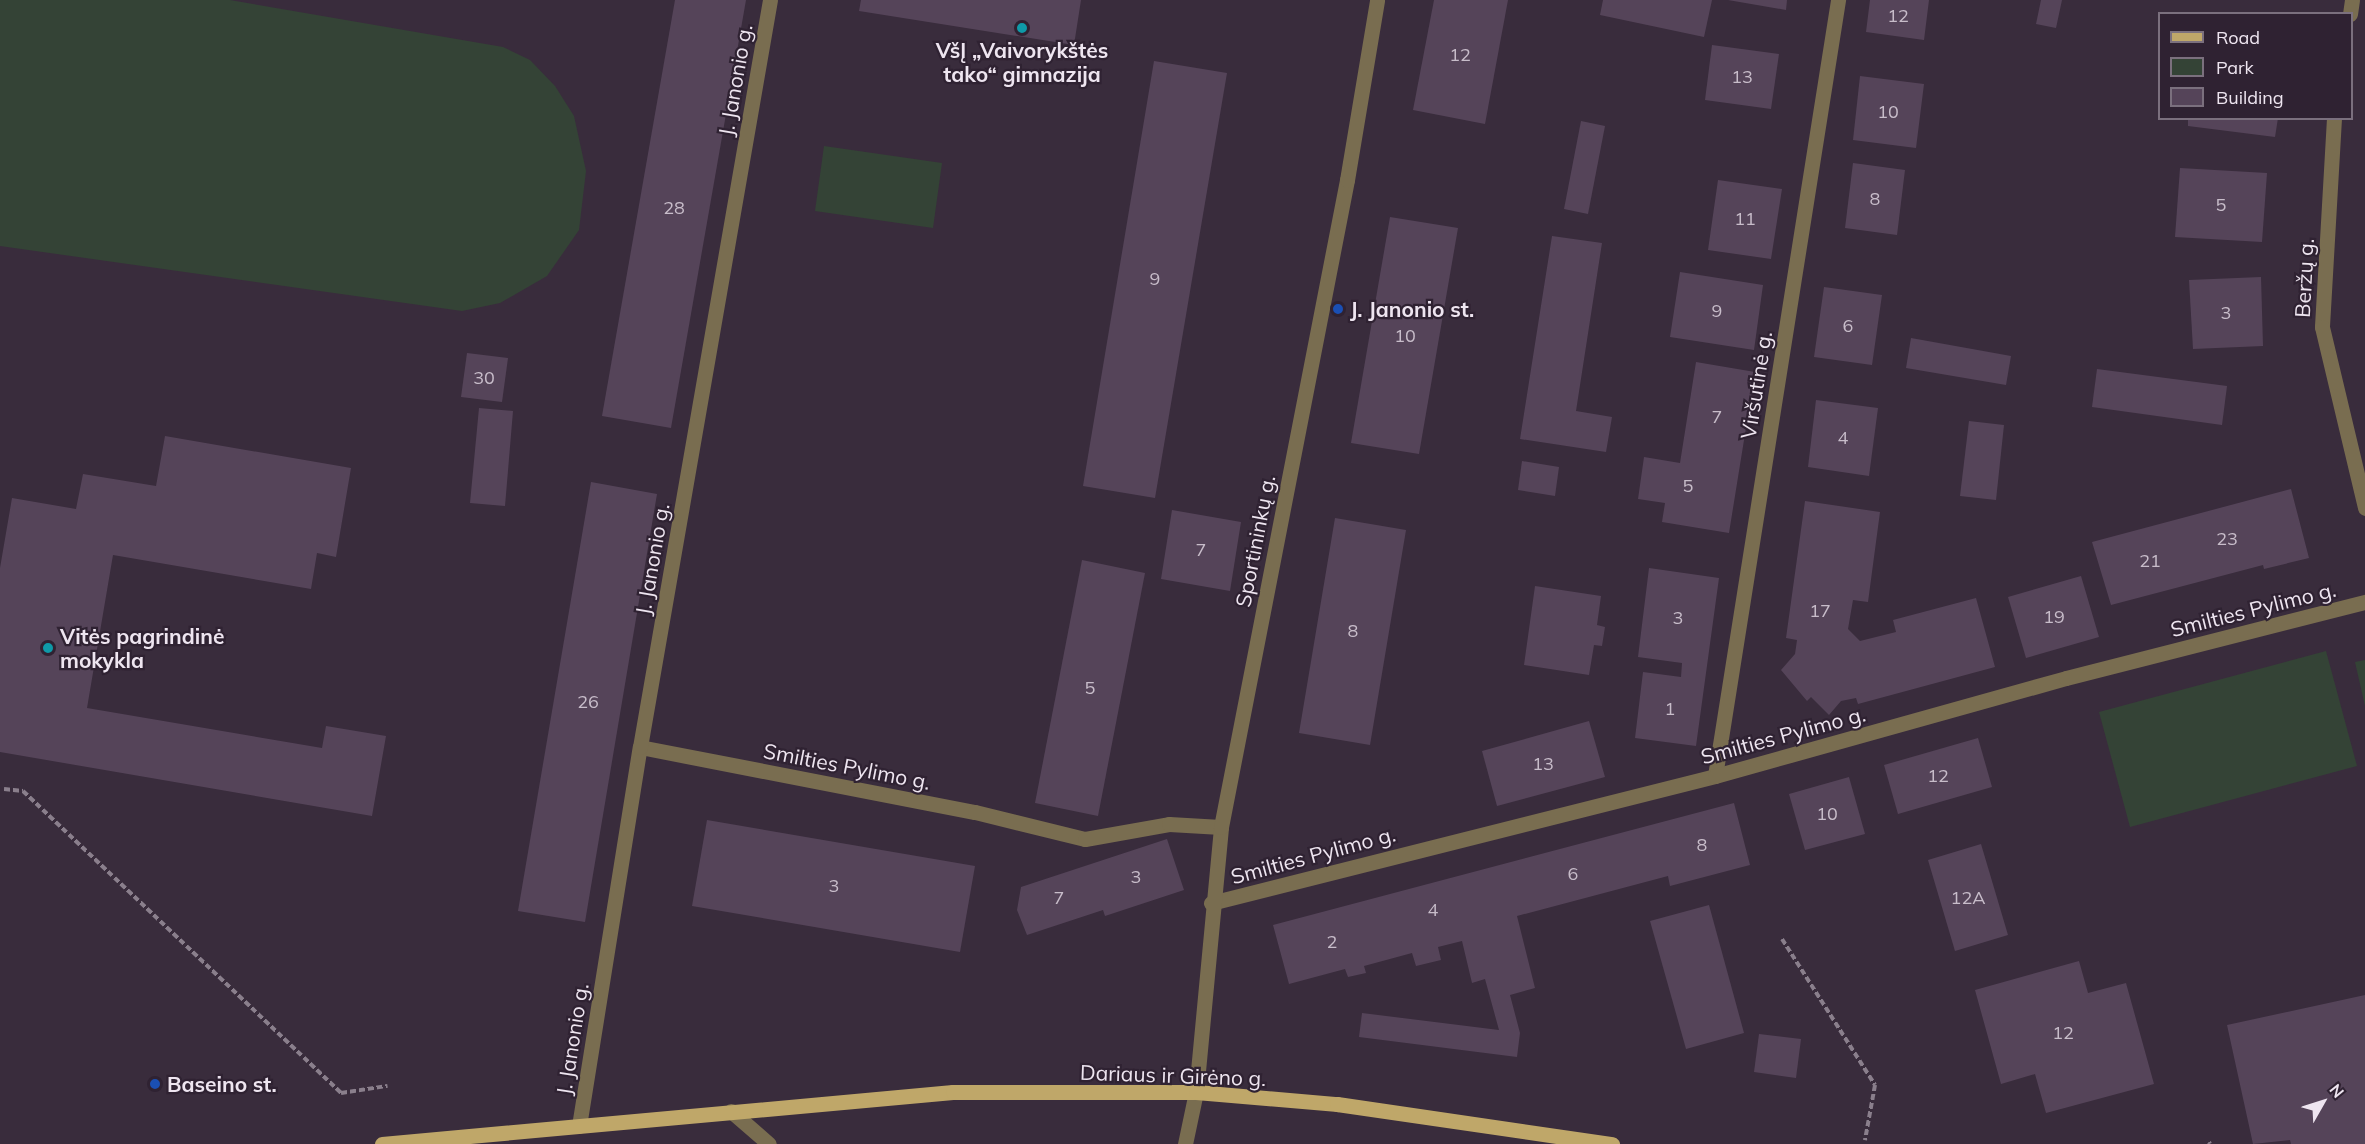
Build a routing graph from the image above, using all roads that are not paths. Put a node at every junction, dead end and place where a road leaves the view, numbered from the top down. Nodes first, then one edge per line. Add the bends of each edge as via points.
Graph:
1 (770, 0) edge
2 (1377, 0) edge
3 (1838, 0) edge
4 (2334, 120) edge
5 (2365, 507) edge
6 (2365, 602) edge
7 (640, 747) junction
8 (1715, 776) junction
9 (1221, 827) junction
10 (1211, 903) junction
11 (1196, 1092) junction
12 (730, 1111) junction
13 (579, 1126) junction
14 (382, 1144) edge
15 (769, 1144) edge
16 (1185, 1144) edge
17 (1612, 1144) edge

1 - 7 street, J. Janonio g.
2 - 9 street, Sportininkų g. via 1347,180
3 - 8 street, Viršutinė g.
4 - 5 street, Beržų g. via 2322,327
6 - 8 street, Smilties Pylimo g. via 2066,678
7 - 9 street, Smilties Pylimo g. via 975,812 1085,839 1168,824
7 - 13 street, J. Janonio g.
8 - 10 street, Smilties Pylimo g.
9 - 10 street, Sportininkų g.
10 - 11 street, Sportininkų g.
11 - 12 main road, Dariaus ir Girėno g. via 953,1092
11 - 16 street, Sportininkų g.
11 - 17 main road, Dariaus ir Girėno g. via 1337,1104
12 - 13 main road, J. Janonio g.
12 - 15 street
13 - 14 main road, J. Janonio g.

